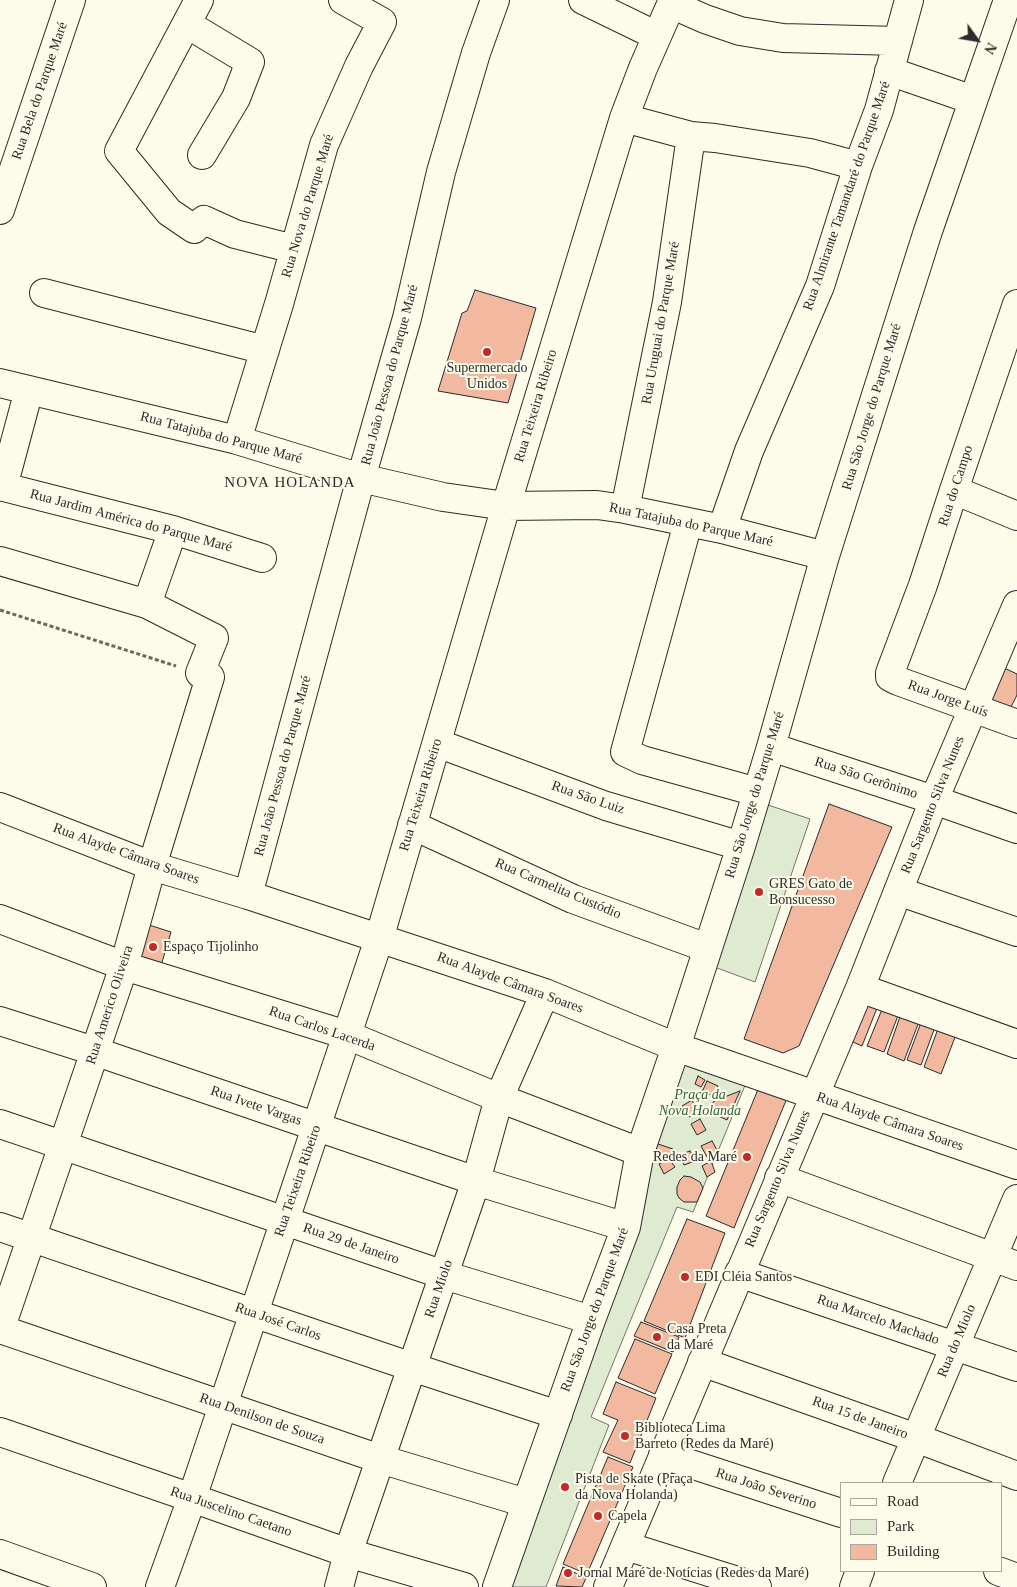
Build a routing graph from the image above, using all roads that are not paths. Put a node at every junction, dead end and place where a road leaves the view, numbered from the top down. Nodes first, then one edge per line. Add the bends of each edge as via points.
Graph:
1 (71, 0) edge
2 (200, 0) edge
3 (343, 0) edge
4 (495, 0) edge
5 (583, 0) edge
6 (909, 0) edge
7 (1008, 0) edge
8 (672, 2) edge
9 (187, 24) junction
10 (657, 36) junction
11 (898, 41) junction
12 (889, 71) junction
13 (973, 100) junction
14 (624, 118) junction
15 (691, 136) junction
16 (202, 155) dead end
17 (858, 166) junction
18 (0, 210) edge
19 (294, 249) junction
20 (44, 293) dead end
21 (1017, 304) edge
22 (265, 350) junction
23 (0, 383) edge
24 (29, 390) junction
25 (236, 440) junction
26 (362, 478) junction
27 (1, 486) edge
28 (954, 490) junction
29 (506, 506) junction
30 (625, 509) junction
31 (1017, 516) edge
32 (688, 523) junction
33 (722, 529) junction
34 (173, 530) junction
35 (825, 556) junction
36 (262, 558) dead end
37 (0, 561) edge
38 (147, 604) junction
39 (1014, 620) edge
40 (892, 666) joint
41 (974, 708) junction
42 (1017, 724) edge
43 (437, 742) junction
44 (771, 747) junction
45 (757, 792) junction
46 (934, 800) junction
47 (0, 807) edge
48 (412, 825) junction
49 (1017, 829) edge
50 (741, 846) junction
51 (152, 866) junction
52 (898, 891) junction
53 (248, 895) junction
54 (0, 919) edge
55 (1017, 932) edge
56 (379, 939) junction
57 (707, 948) junction
58 (124, 966) junction
59 (860, 988) junction
60 (545, 993) junction
61 (0, 1021) edge
62 (347, 1035) junction
63 (1017, 1044) edge
64 (676, 1047) junction
65 (94, 1051) junction
66 (813, 1096) junction
67 (499, 1098) junction
68 (0, 1124) edge
69 (316, 1127) junction
70 (63, 1144) junction
71 (640, 1152) junction
72 (1017, 1165) edge
73 (779, 1178) junction
74 (476, 1181) junction
75 (1017, 1199) edge
76 (284, 1221) junction
77 (0, 1227) edge
78 (626, 1227) junction
79 (31, 1237) junction
80 (1004, 1262) edge
81 (739, 1273) junction
82 (444, 1274) junction
83 (253, 1314) junction
84 (591, 1320) junction
85 (0, 1330) edge
86 (955, 1346) junction
87 (702, 1362) junction
88 (412, 1367) junction
89 (1017, 1367) edge
90 (223, 1406) junction
91 (558, 1414) junction
92 (0, 1432) edge
93 (916, 1438) junction
94 (663, 1455) junction
95 (380, 1459) junction
96 (1017, 1476) edge
97 (897, 1482) edge
98 (192, 1498) junction
99 (526, 1503) junction
100 (840, 1513) edge
101 (626, 1546) junction
102 (348, 1553) junction
103 (0, 1554) edge
104 (860, 1572) edge
105 (1001, 1572) edge
106 (1017, 1578) edge
107 (92, 1587) edge
108 (160, 1587) edge
109 (339, 1587) edge
110 (464, 1587) edge
111 (497, 1587) edge
112 (608, 1587) edge
113 (757, 1587) edge
114 (854, 1587) edge

1 - 18 street, Rua Bela do Parque Maré
2 - 9 street
3 - 19 street, Rua Nova do Parque Maré via 382,22 324,145
4 - 26 street, Rua João Pessoa do Parque Maré via 441,172 407,318
5 - 10 street
6 - 11 street, Rua Almirante Tamandaré do Parque Maré
7 - 13 street, Rua São Jorge do Parque Maré
8 - 10 street, Rua Teixeira Ribeiro
8 - 11 street via 705,19 740,31 783,38
9 - 16 street via 250,62 236,98
9 - 19 street via 119,151 168,212 194,229 204,220 235,234
10 - 14 street, Rua Teixeira Ribeiro
11 - 12 street, Rua Almirante Tamandaré do Parque Maré
12 - 13 street
12 - 17 street, Rua Almirante Tamandaré do Parque Maré via 879,110
13 - 35 street, Rua São Jorge do Parque Maré
14 - 15 street
14 - 29 street, Rua Teixeira Ribeiro
15 - 17 street via 810,154
15 - 30 street, Rua Uruguai do Parque Maré via 667,302
17 - 33 street, Rua Almirante Tamandaré do Parque Maré via 820,286 749,451
19 - 22 street, Rua Nova do Parque Maré
20 - 22 street
21 - 28 street, Rua do Campo
22 - 25 street, Rua Nova do Parque Maré
23 - 24 street, Rua Tatajuba do Parque Maré
24 - 25 street, Rua Tatajuba do Parque Maré
24 - 27 street
25 - 26 street, Rua Tatajuba do Parque Maré
26 - 29 street, Rua Tatajuba do Parque Maré via 443,497
26 - 53 street, Rua João Pessoa do Parque Maré
27 - 34 street, Rua Jardim América do Parque Maré
28 - 31 street
28 - 40 street, Rua do Campo via 924,585
29 - 30 street, Rua Tatajuba do Parque Maré via 597,505
29 - 43 street, Rua Teixeira Ribeiro
30 - 32 street, Rua Tatajuba do Parque Maré
32 - 33 street, Rua Tatajuba do Parque Maré
32 - 45 street via 625,752 642,760
33 - 35 street, Rua Tatajuba do Parque Maré
34 - 36 street, Rua Jardim América do Parque Maré
34 - 38 street
35 - 44 street, Rua São Jorge do Parque Maré
37 - 38 street
38 - 51 street, Rua Americo Oliveira via 214,638
39 - 41 street, Rua Sargento Silva Nunes
40 - 41 street, Rua Jorge Luís via 890,677
41 - 42 street, Rua Jorge Luís
41 - 46 street, Rua Sargento Silva Nunes
43 - 48 street, Rua Teixeira Ribeiro
43 - 50 street, Rua São Luiz via 606,806
44 - 45 street, Rua São Jorge do Parque Maré
44 - 46 street, Rua São Gerônimo
45 - 50 street, Rua São Jorge do Parque Maré
46 - 49 street, Rua São Gerônimo
46 - 52 street, Rua Sargento Silva Nunes
47 - 51 street, Rua Alayde Câmara Soares
48 - 56 street, Rua Teixeira Ribeiro
48 - 57 street, Rua Carmelita Custódio via 573,899
50 - 57 street, Rua São Jorge do Parque Maré
51 - 53 street, Rua Alayde Câmara Soares
51 - 58 street, Rua Americo Oliveira
52 - 55 street
52 - 59 street, Rua Sargento Silva Nunes
53 - 56 street, Rua Alayde Câmara Soares
54 - 58 street, Rua Carlos Lacerda
56 - 60 street, Rua Alayde Câmara Soares
56 - 62 street, Rua Teixeira Ribeiro
57 - 64 street, Rua São Jorge do Parque Maré
58 - 62 street, Rua Carlos Lacerda
58 - 65 street, Rua Americo Oliveira
59 - 63 street
59 - 66 street, Rua Sargento Silva Nunes
60 - 64 street, Rua Alayde Câmara Soares
60 - 67 street, Rua Miolo
61 - 65 street, Rua Ivete Vargas
62 - 67 street, Rua Carlos Lacerda
62 - 69 street, Rua Teixeira Ribeiro
64 - 66 street, Rua Alayde Câmara Soares
64 - 71 street, Rua São Jorge do Parque Maré
65 - 69 street, Rua Ivete Vargas
65 - 70 street, Rua Americo Oliveira
66 - 72 street, Rua Alayde Câmara Soares
66 - 73 street, Rua Sargento Silva Nunes
67 - 71 street, Rua Carlos Lacerda
67 - 74 street, Rua Miolo
68 - 70 street, Rua 29 de Janeiro
69 - 74 street, Rua Ivete Vargas
69 - 76 street, Rua Teixeira Ribeiro
70 - 76 street, Rua 29 de Janeiro
70 - 79 street, Rua Americo Oliveira
71 - 78 street, Rua São Jorge do Parque Maré
73 - 80 street
73 - 81 street, Rua Sargento Silva Nunes
74 - 78 street, Rua Ivete Vargas
74 - 82 street, Rua Miolo
75 - 80 street, Rua do Miolo
76 - 82 street, Rua 29 de Janeiro
76 - 83 street, Rua Teixeira Ribeiro
77 - 79 street, Rua José Carlos
78 - 84 street, Rua São Jorge do Parque Maré
79 - 83 street, Rua José Carlos
79 - 85 street, Rua Americo Oliveira
80 - 86 street, Rua do Miolo
81 - 86 street, Rua Marcelo Machado
81 - 87 street, Rua Sargento Silva Nunes
82 - 84 street, Rua 29 de Janeiro
82 - 88 street, Rua Miolo
83 - 88 street, Rua José Carlos
83 - 90 street, Rua Teixeira Ribeiro
84 - 91 street, Rua São Jorge do Parque Maré
85 - 90 street, Rua Denilson de Souza
86 - 89 street, Rua Marcelo Machado
86 - 93 street, Rua do Miolo
87 - 93 street, Rua 15 de Janeiro
87 - 94 street, Rua Sargento Silva Nunes
88 - 91 street, Rua José Carlos
88 - 95 street, Rua Miolo
90 - 95 street, Rua Denilson de Souza
90 - 98 street, Rua Teixeira Ribeiro
91 - 99 street, Rua São Jorge do Parque Maré
92 - 98 street, Rua Juscelino Caetano
93 - 96 street, Rua 15 de Janeiro
93 - 97 street, Rua do Miolo
94 - 100 street, Rua João Severino
94 - 101 street, Rua Sargento Silva Nunes
95 - 99 street, Rua Denilson de Souza
95 - 102 street, Rua Miolo
98 - 102 street, Rua Juscelino Caetano
98 - 108 street, Rua Teixeira Ribeiro
99 - 111 street, Rua São Jorge do Parque Maré
101 - 112 street, Rua Sargento Silva Nunes
101 - 113 street
102 - 109 street, Rua Miolo
102 - 110 street, Rua Juscelino Caetano
103 - 107 street
104 - 114 street
105 - 106 street

